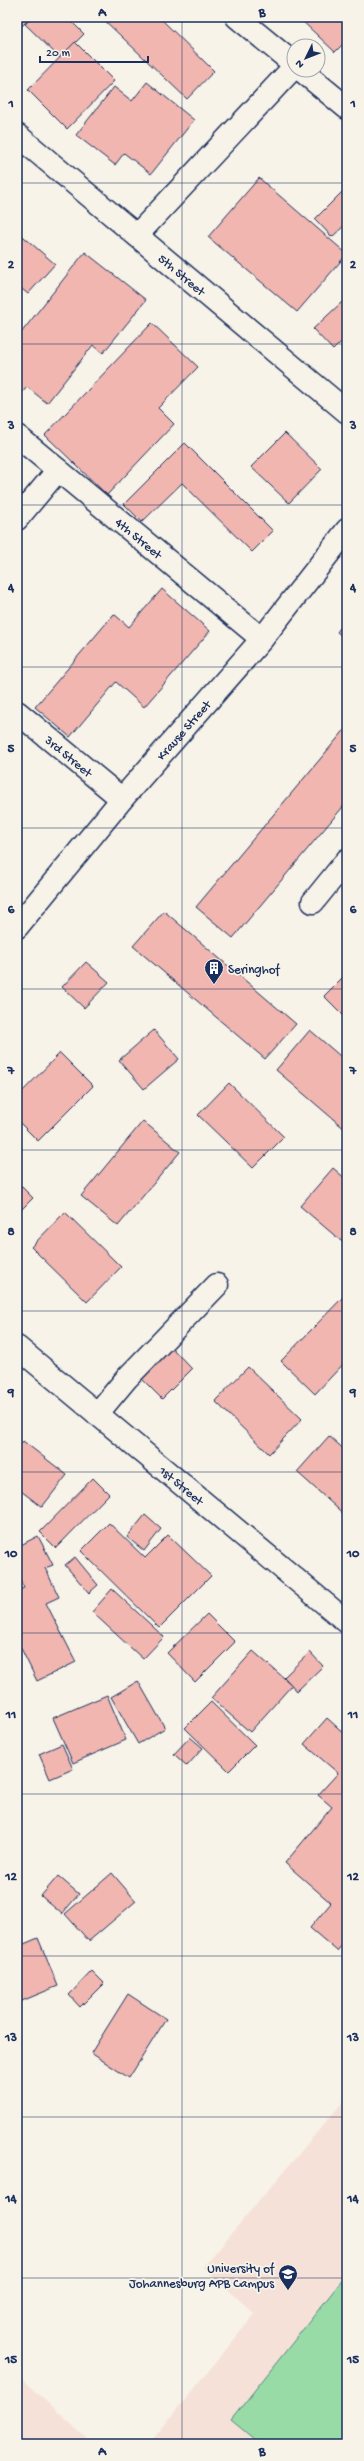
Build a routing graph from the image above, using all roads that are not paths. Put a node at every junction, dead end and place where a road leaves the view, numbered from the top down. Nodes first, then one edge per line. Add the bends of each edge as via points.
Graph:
1 (237, 17) edge
2 (286, 57) edge
3 (286, 76) edge
4 (311, 78) edge
5 (347, 108) edge
6 (17, 135) edge
7 (137, 235) junction
8 (347, 412) edge
9 (17, 436) edge
10 (58, 470) junction
11 (17, 519) edge
12 (343, 543) edge
13 (262, 638) junction
14 (17, 712) edge
15 (122, 799) junction
16 (347, 860) edge
17 (313, 902) dead end
18 (17, 927) edge
19 (217, 1285) dead end
20 (17, 1348) edge
21 (97, 1414) junction
22 (347, 1622) edge

1 - 2 street
3 - 7 street
4 - 5 street
6 - 7 street, 5th Street
7 - 8 street, 5th Street
9 - 10 street, 4th Street
10 - 11 street
10 - 13 street, 4th Street
12 - 13 street, Krause Street
13 - 15 street, Krause Street
14 - 15 street, 3rd Street
15 - 18 street, Krause Street
16 - 17 street
19 - 21 street via 127,1378
20 - 21 street, 1st Street
21 - 22 street, 1st Street

